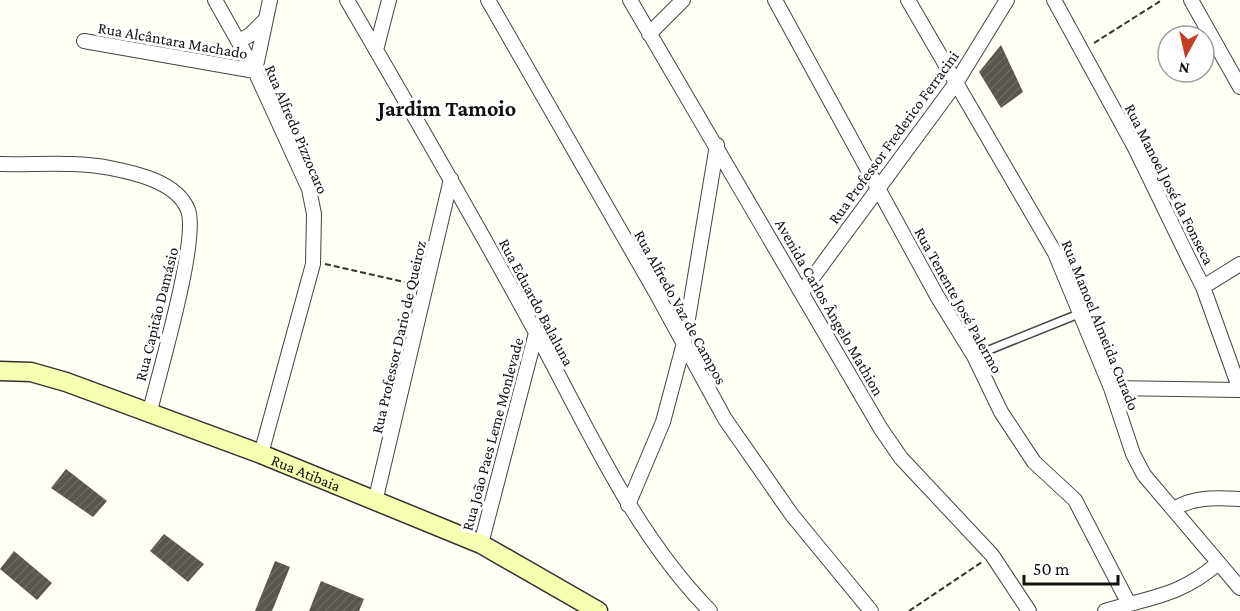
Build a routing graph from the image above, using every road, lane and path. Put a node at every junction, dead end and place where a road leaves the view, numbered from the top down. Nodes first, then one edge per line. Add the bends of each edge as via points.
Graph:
1 (215, 0) edge
2 (270, 0) edge
3 (347, 0) edge
4 (389, 0) edge
5 (488, 0) edge
6 (630, 0) edge
7 (683, 0) edge
8 (775, 0) edge
9 (908, 0) edge
10 (1007, 0) edge
11 (1054, 0) edge
12 (1162, 0) edge
13 (1191, 0) edge
14 (266, 19) junction
15 (649, 34) junction
16 (84, 41) dead end
17 (239, 41) junction
18 (376, 50) junction
19 (1082, 50) junction
20 (255, 71) junction
21 (956, 83) junction
22 (1240, 87) edge
23 (717, 145) junction
24 (0, 164) edge
25 (451, 179) junction
26 (878, 186) junction
27 (326, 264) dead end
28 (1240, 264) edge
29 (427, 287) junction
30 (1203, 287) junction
31 (802, 292) junction
32 (1081, 313) junction
33 (536, 333) junction
34 (684, 343) junction
35 (974, 356) junction
36 (0, 371) edge
37 (1111, 388) junction
38 (1240, 390) edge
39 (150, 411) junction
40 (261, 454) junction
41 (1240, 499) edge
42 (375, 502) junction
43 (628, 505) junction
44 (1174, 509) junction
45 (481, 544) junction
46 (992, 555) junction
47 (1218, 563) junction
48 (1240, 588) edge
49 (1129, 604) junction
50 (597, 611) edge
51 (710, 611) edge
52 (871, 611) edge
53 (909, 611) edge
54 (1029, 611) edge
55 (1105, 611) edge

1 - 17 street, Rua Alfredo Pizzocaro
2 - 14 street
3 - 18 street, Rua Eduardo Balaluna
4 - 18 street
5 - 34 street, Rua Alfredo Vaz de Campos
6 - 15 street, Avenida Carlos Ângelo Mathion
7 - 15 street
8 - 26 street, Rua Tenente José Palermo
9 - 21 street, Rua Manoel Almeida Curado
10 - 21 street, Rua Professor Frederico Ferracini
11 - 19 street, Rua Manoel José da Fonseca
12 - 19 path
13 - 22 street
14 - 17 street
14 - 20 street
15 - 23 street, Avenida Carlos Ângelo Mathion
16 - 20 street, Rua Alcântara Machado
17 - 20 street, Rua Alfredo Pizzocaro
18 - 25 street, Rua Eduardo Balaluna
19 - 30 street, Rua Manoel José da Fonseca
20 - 40 street, Rua Alfredo Pizzocaro via 309,189 315,235 313,264
21 - 26 street, Rua Professor Frederico Ferracini
21 - 32 street, Rua Manoel Almeida Curado via 1037,219
23 - 31 street, Avenida Carlos Ângelo Mathion
23 - 34 street
24 - 39 street, Rua Capitão Damásio via 108,168 148,178 173,190 187,208 190,244
25 - 29 street, Rua Professor Dario de Queiroz
25 - 33 street, Rua Eduardo Balaluna
26 - 31 street, Rua Professor Frederico Ferracini
26 - 35 street, Rua Tenente José Palermo
27 - 29 path
28 - 30 street
29 - 42 street, Rua Professor Dario de Queiroz
30 - 38 street, Rua Manoel José da Fonseca
31 - 46 street, Avenida Carlos Ângelo Mathion via 894,448
32 - 35 lane
32 - 37 street, Rua Manoel Almeida Curado
33 - 43 street, Rua Eduardo Balaluna
33 - 45 street, Rua João Paes Leme Monlevade
34 - 43 street via 663,422
34 - 52 street, Rua Alfredo Vaz de Campos via 702,380 759,472
35 - 49 street, Rua Tenente José Palermo via 1021,444 1034,462 1075,500
36 - 39 main road, Rua Atibaia via 31,372
37 - 38 street
37 - 44 street, Rua Manoel Almeida Curado via 1138,464
39 - 40 main road, Rua Atibaia
40 - 42 main road, Rua Atibaia
41 - 44 street via 1200,498
42 - 45 main road, Rua Atibaia
43 - 51 street, Rua Eduardo Balaluna
44 - 47 street, Rua Manoel Almeida Curado
45 - 50 main road, Rua Atibaia
46 - 53 path
46 - 54 street, Avenida Carlos Ângelo Mathion
47 - 48 street, Rua Manoel Almeida Curado
47 - 49 street via 1181,590
49 - 55 street

